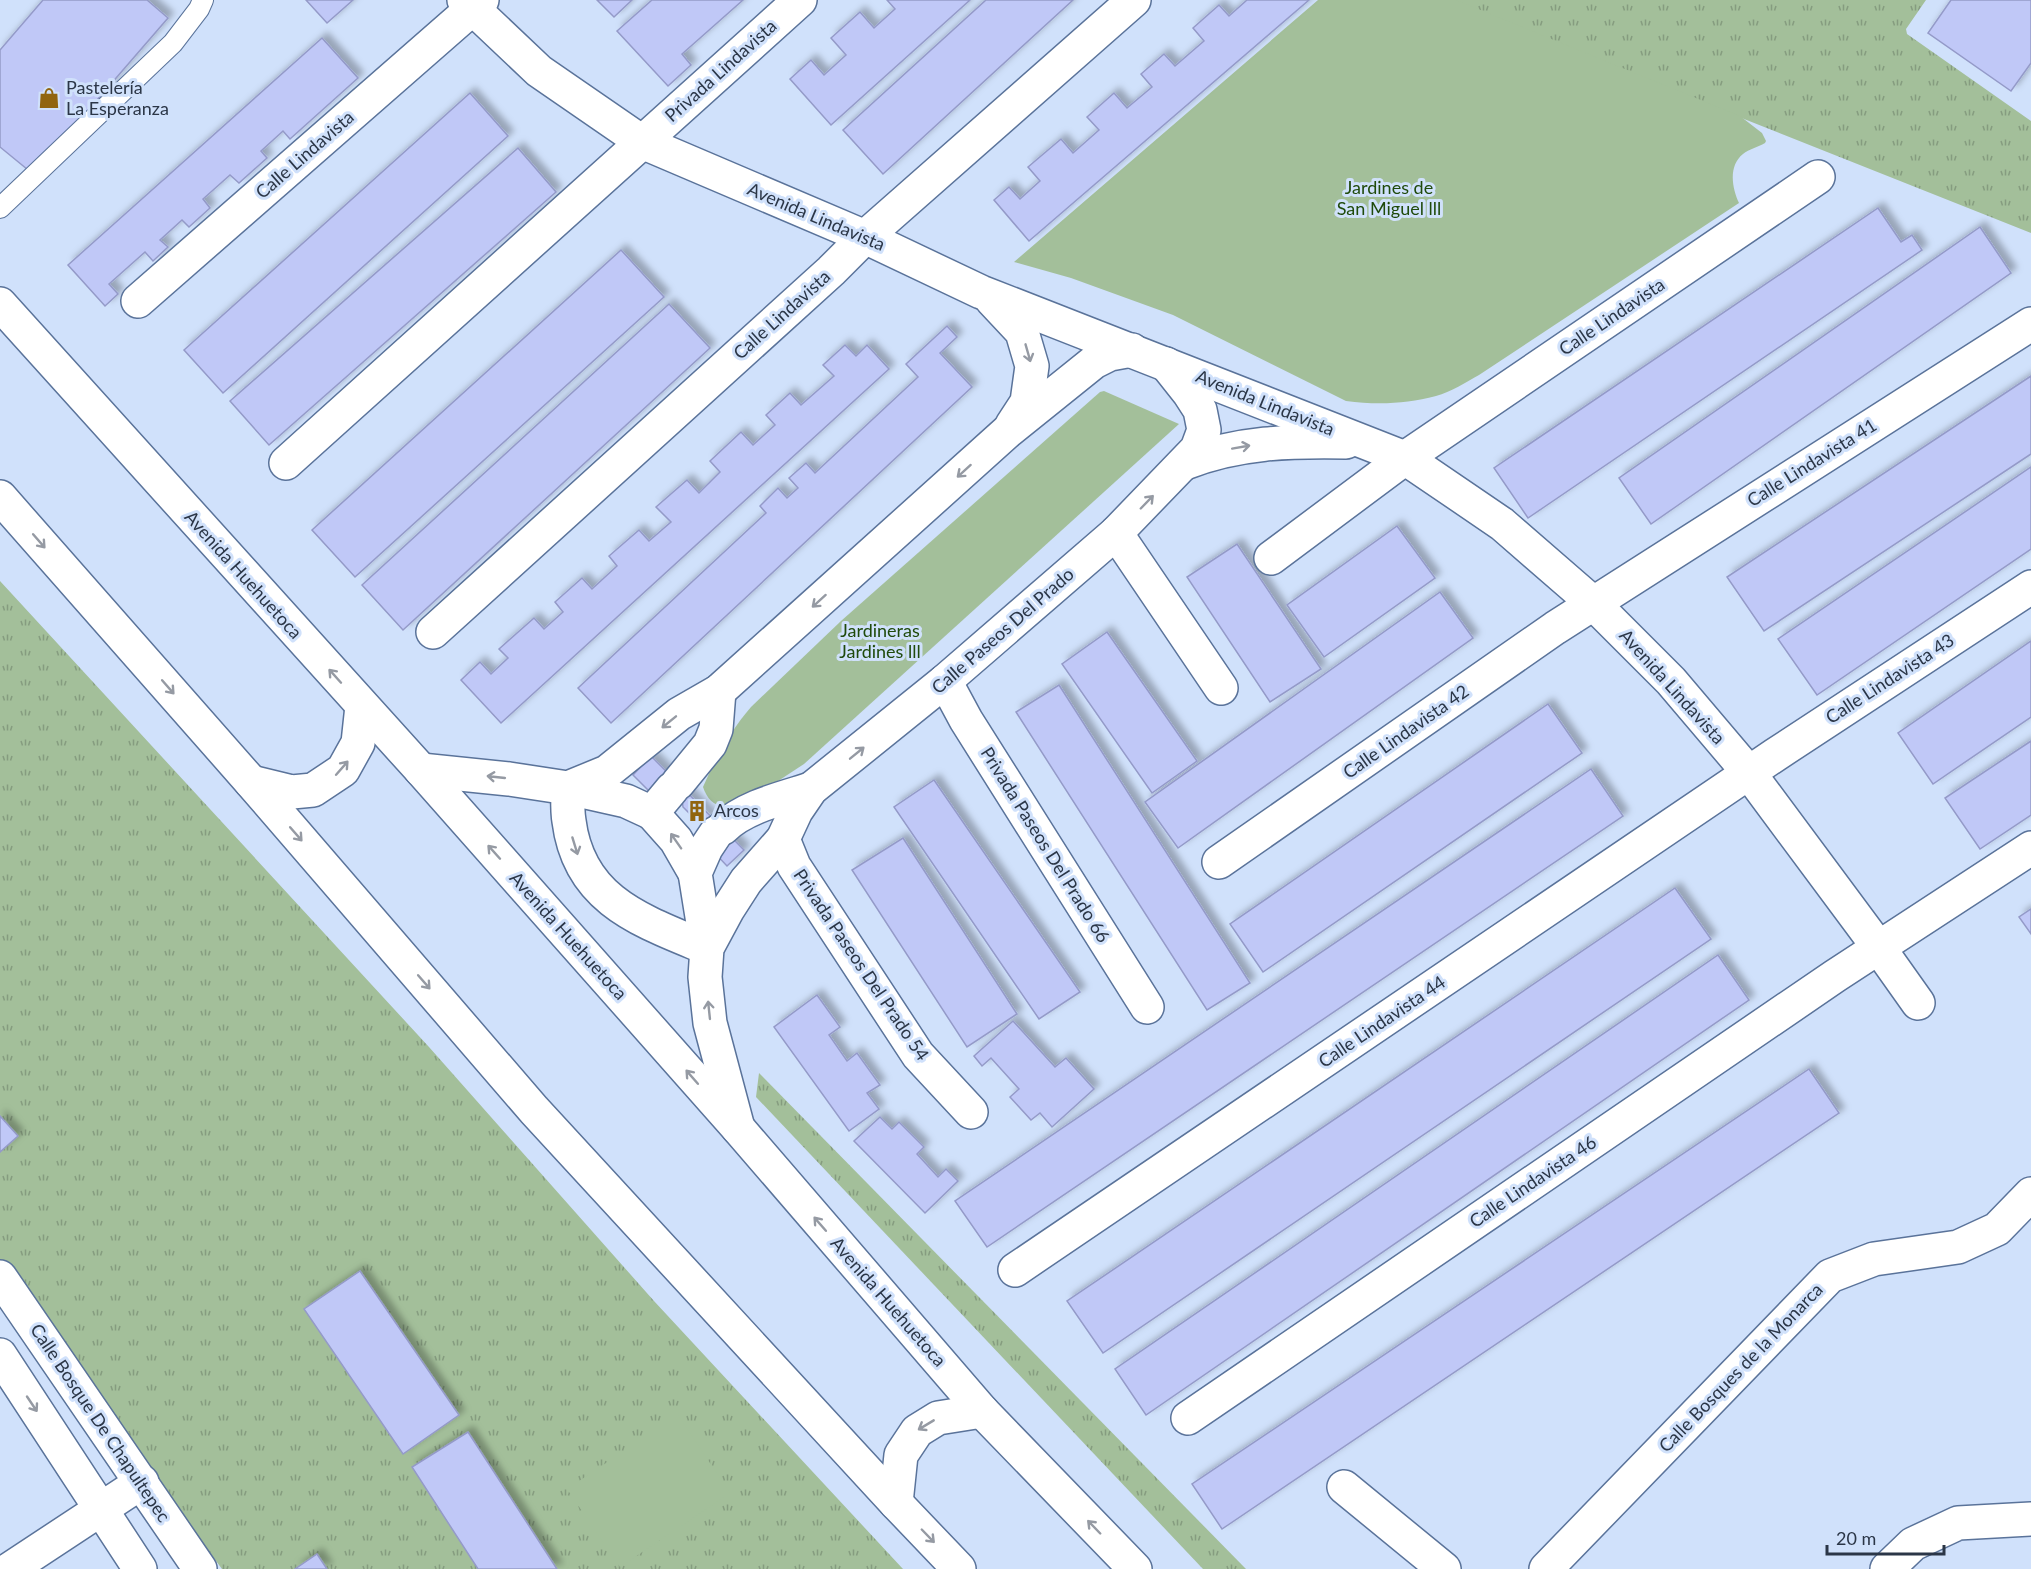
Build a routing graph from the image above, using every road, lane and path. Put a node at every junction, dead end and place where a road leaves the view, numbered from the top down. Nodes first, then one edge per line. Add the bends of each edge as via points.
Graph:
1 (203, 0) edge
2 (800, 0) edge
3 (1134, 0) edge
4 (473, 3) edge
5 (642, 142) junction
6 (1818, 177) dead end
7 (0, 208) edge
8 (865, 237) junction
9 (981, 292) junction
10 (138, 301) dead end
11 (0, 304) edge
12 (2031, 324) edge
13 (1132, 350) junction
14 (1166, 363) junction
15 (1007, 432) junction
16 (1366, 443) junction
17 (1405, 458) junction
18 (286, 463) dead end
19 (1185, 463) junction
20 (0, 497) edge
21 (1116, 533) junction
22 (1271, 558) dead end
23 (2031, 587) edge
24 (1593, 603) junction
25 (433, 632) dead end
26 (945, 681) junction
27 (1221, 688) dead end
28 (719, 691) junction
29 (362, 706) junction
30 (421, 770) junction
31 (1749, 773) junction
32 (251, 782) junction
33 (568, 788) junction
34 (811, 789) junction
35 (667, 795) junction
36 (783, 839) junction
37 (2031, 848) edge
38 (1219, 862) dead end
39 (695, 873) junction
40 (707, 948) junction
41 (1879, 948) junction
42 (1917, 1003) dead end
43 (1147, 1007) dead end
44 (971, 1112) dead end
45 (738, 1128) junction
46 (2031, 1194) edge
47 (1015, 1270) dead end
48 (0, 1277) edge
49 (0, 1355) edge
50 (982, 1411) junction
51 (1188, 1418) dead end
52 (142, 1482) junction
53 (1344, 1487) dead end
54 (896, 1503) junction
55 (101, 1508) junction
56 (2031, 1519) edge
57 (10, 1569) edge
58 (140, 1569) edge
59 (200, 1569) edge
60 (959, 1569) edge
61 (1135, 1569) edge
62 (1444, 1569) edge
63 (1546, 1569) edge
64 (1887, 1569) edge

1 - 7 lane via 173,43
2 - 5 street, Privada Lindavista
3 - 8 street, Calle Lindavista
4 - 5 street, Avenida Lindavista via 539,71
4 - 10 street, Calle Lindavista
5 - 8 street, Avenida Lindavista
5 - 18 street
6 - 17 street, Calle Lindavista
8 - 9 street, Avenida Lindavista
8 - 25 street, Calle Lindavista
9 - 13 street, Avenida Lindavista
9 -> 15 street via 1022,332 1032,366 1027,402
29 -> 11 street, Avenida Huehuetoca
12 - 24 street, Calle Lindavista 41
13 - 14 street, Avenida Lindavista
13 - 15 street via 1094,362
14 - 16 street, Avenida Lindavista
14 - 19 street, Calle Paseos Del Prado via 1200,410 1204,430 1197,449
15 -> 28 street
16 - 17 street, Avenida Lindavista
19 -> 16 street, Calle Paseos Del Prado via 1242,447 1284,442
17 - 22 street, Calle Lindavista
17 - 24 street, Avenida Lindavista via 1502,524
21 -> 19 street, Calle Paseos Del Prado
20 -> 32 street
21 - 26 street, Calle Paseos Del Prado
21 - 27 street
23 - 31 street, Calle Lindavista 43
24 - 31 street, Avenida Lindavista via 1671,681
24 - 38 street, Calle Lindavista 42
34 -> 26 street, Calle Paseos Del Prado
26 - 43 street, Privada Paseos Del Prado 66
28 -> 33 street via 679,714 607,772
28 - 35 street via 716,729 710,744
29 - 30 street, Avenida Huehuetoca
32 -> 29 street via 292,792 313,790 343,770 358,743
33 -> 30 street
45 -> 30 street, Avenida Huehuetoca
31 - 41 street, Avenida Lindavista
31 - 47 street, Calle Lindavista 44
32 -> 54 street via 534,1110
33 - 35 street via 626,801
33 -> 40 street via 568,820 585,872 631,914
34 - 36 street, Calle Paseos Del Prado
34 - 39 street, Calle Paseos Del Prado via 731,820 706,848
39 -> 35 street via 676,840
36 - 40 street, Calle Paseos Del Prado via 746,882
36 - 44 street, Privada Paseos Del Prado 54 via 794,867 918,1055
37 - 41 street, Calle Lindavista 46
39 - 40 street, Calle Paseos Del Prado
45 -> 40 street, Calle Paseos Del Prado via 710,1023 705,976
41 - 42 street, Avenida Lindavista
41 - 51 street, Calle Lindavista 46
50 -> 45 street, Avenida Huehuetoca
46 - 63 street, Calle Bosques de la Monarca via 1997,1229 1959,1247 1874,1258 1830,1276
48 - 52 street, Calle Bosque De Chapultepec
49 -> 55 street
50 -> 54 street via 938,1418 917,1431 901,1455
61 -> 50 street, Avenida Huehuetoca
52 - 55 street
52 - 59 street, Calle Bosque De Chapultepec
53 - 62 street
54 -> 60 street
55 - 57 street
55 - 58 street
56 - 64 street via 1958,1523 1913,1544

